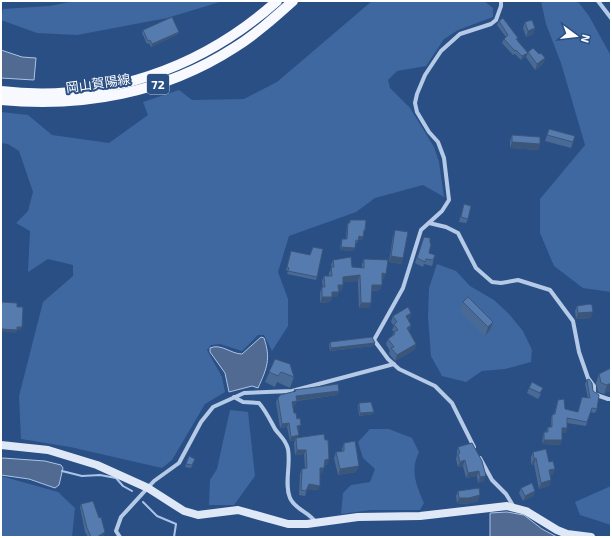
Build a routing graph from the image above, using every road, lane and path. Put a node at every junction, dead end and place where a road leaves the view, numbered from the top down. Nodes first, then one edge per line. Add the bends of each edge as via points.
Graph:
1 (277, 1) edge
2 (293, 1) edge
3 (501, 1) edge
4 (598, 1) edge
5 (611, 18) edge
6 (1, 91) edge
7 (1, 100) edge
8 (429, 223) junction
9 (394, 364) junction
10 (234, 397) junction
11 (611, 398) edge
12 (1, 445) edge
13 (148, 488) junction
14 (514, 507) junction
15 (316, 523) junction
16 (120, 537) edge
17 (591, 537) edge

1 - 6 main road, 岡山賀陽線 / 72 via 228,39 195,58 140,80 79,91
2 - 7 main road, 岡山賀陽線 / 72 via 233,49 200,67 144,89 80,102
3 - 8 street via 496,20 460,34 441,51 425,75 417,94 416,112 438,142 444,158 449,200
4 - 5 street
8 - 9 street via 421,230 403,288 374,340
8 - 11 street via 458,233 476,268 492,282 518,280 550,290 573,321 579,352 588,378 594,386 594,394
9 - 10 street via 292,391 244,393
9 - 14 street via 434,386 452,403 464,431 492,480 506,494
10 - 13 street via 213,407 201,422 179,463
10 - 15 street via 243,402 259,402 285,440 288,450 290,498
12 - 13 street via 41,449 75,457
13 - 15 street via 184,511 198,515 238,510 288,524
13 - 16 street via 121,516 116,531
14 - 15 street via 502,506 420,516 358,516
14 - 17 street via 567,534

